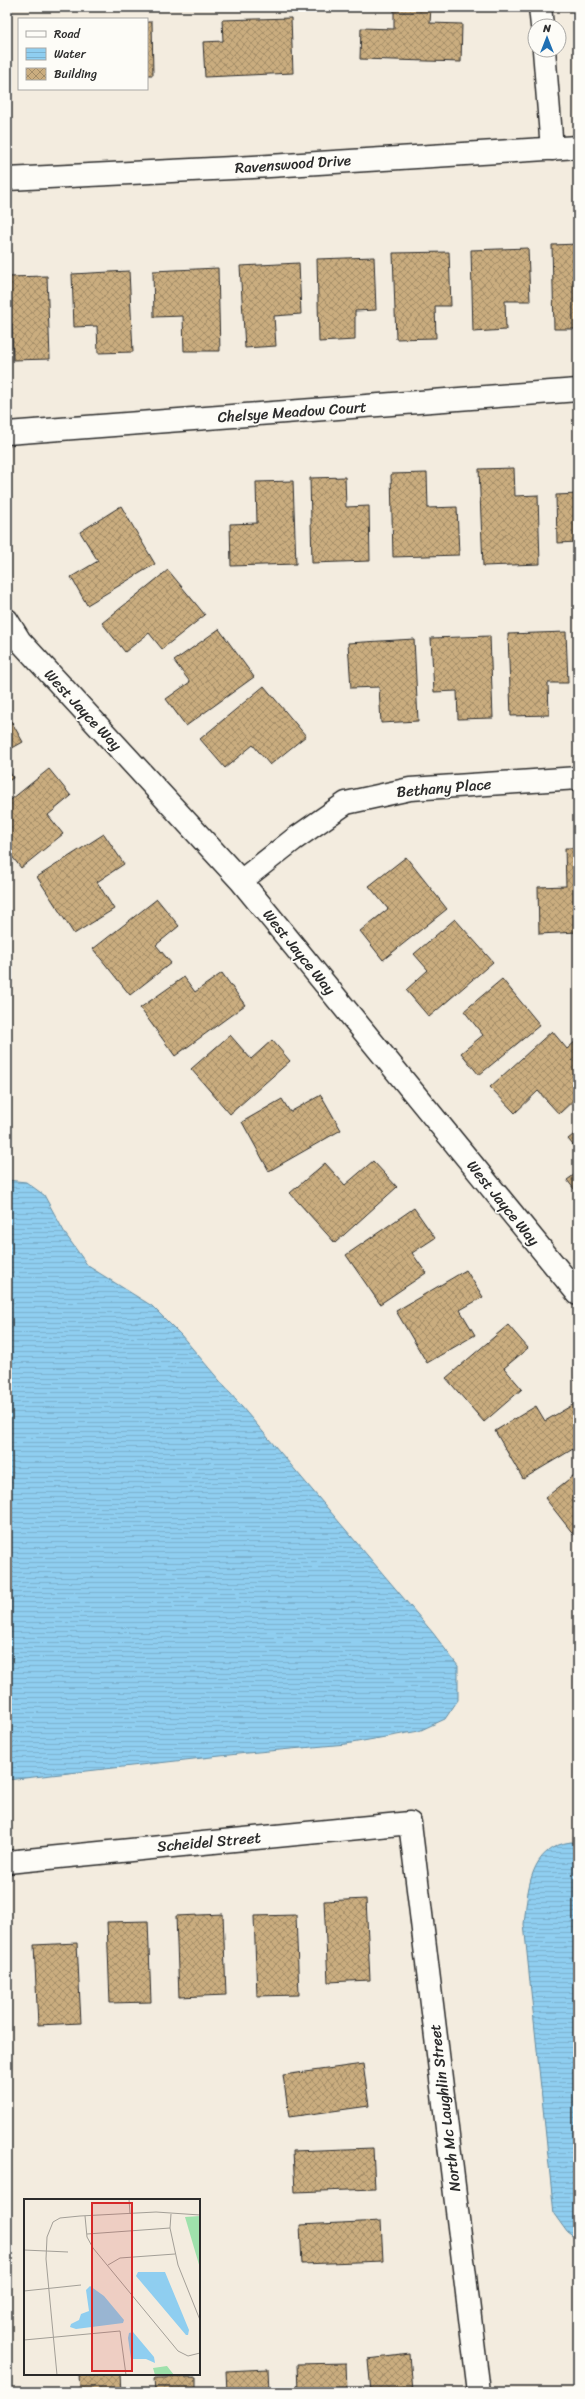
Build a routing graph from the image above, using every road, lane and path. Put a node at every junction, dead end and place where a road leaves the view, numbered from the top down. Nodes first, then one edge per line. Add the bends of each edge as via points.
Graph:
1 (540, 7) edge
2 (541, 18) edge
3 (545, 58) edge
4 (578, 147) edge
5 (552, 149) junction
6 (7, 179) edge
7 (578, 390) edge
8 (7, 433) edge
9 (7, 620) edge
10 (578, 778) edge
11 (241, 881) junction
12 (578, 1294) edge
13 (410, 1823) joint
14 (7, 1862) edge
15 (480, 2392) edge

1 - 2 street
3 - 5 street
4 - 5 street, Ravenswood Drive
5 - 6 street, Ravenswood Drive
7 - 8 street, Chelsye Meadow Court
9 - 11 street, West Jayce Way via 20,641
10 - 11 street, Bethany Place via 410,789 346,803
11 - 12 street, West Jayce Way
13 - 14 street, Scheidel Street
13 - 15 street, North Mc Laughlin Street

